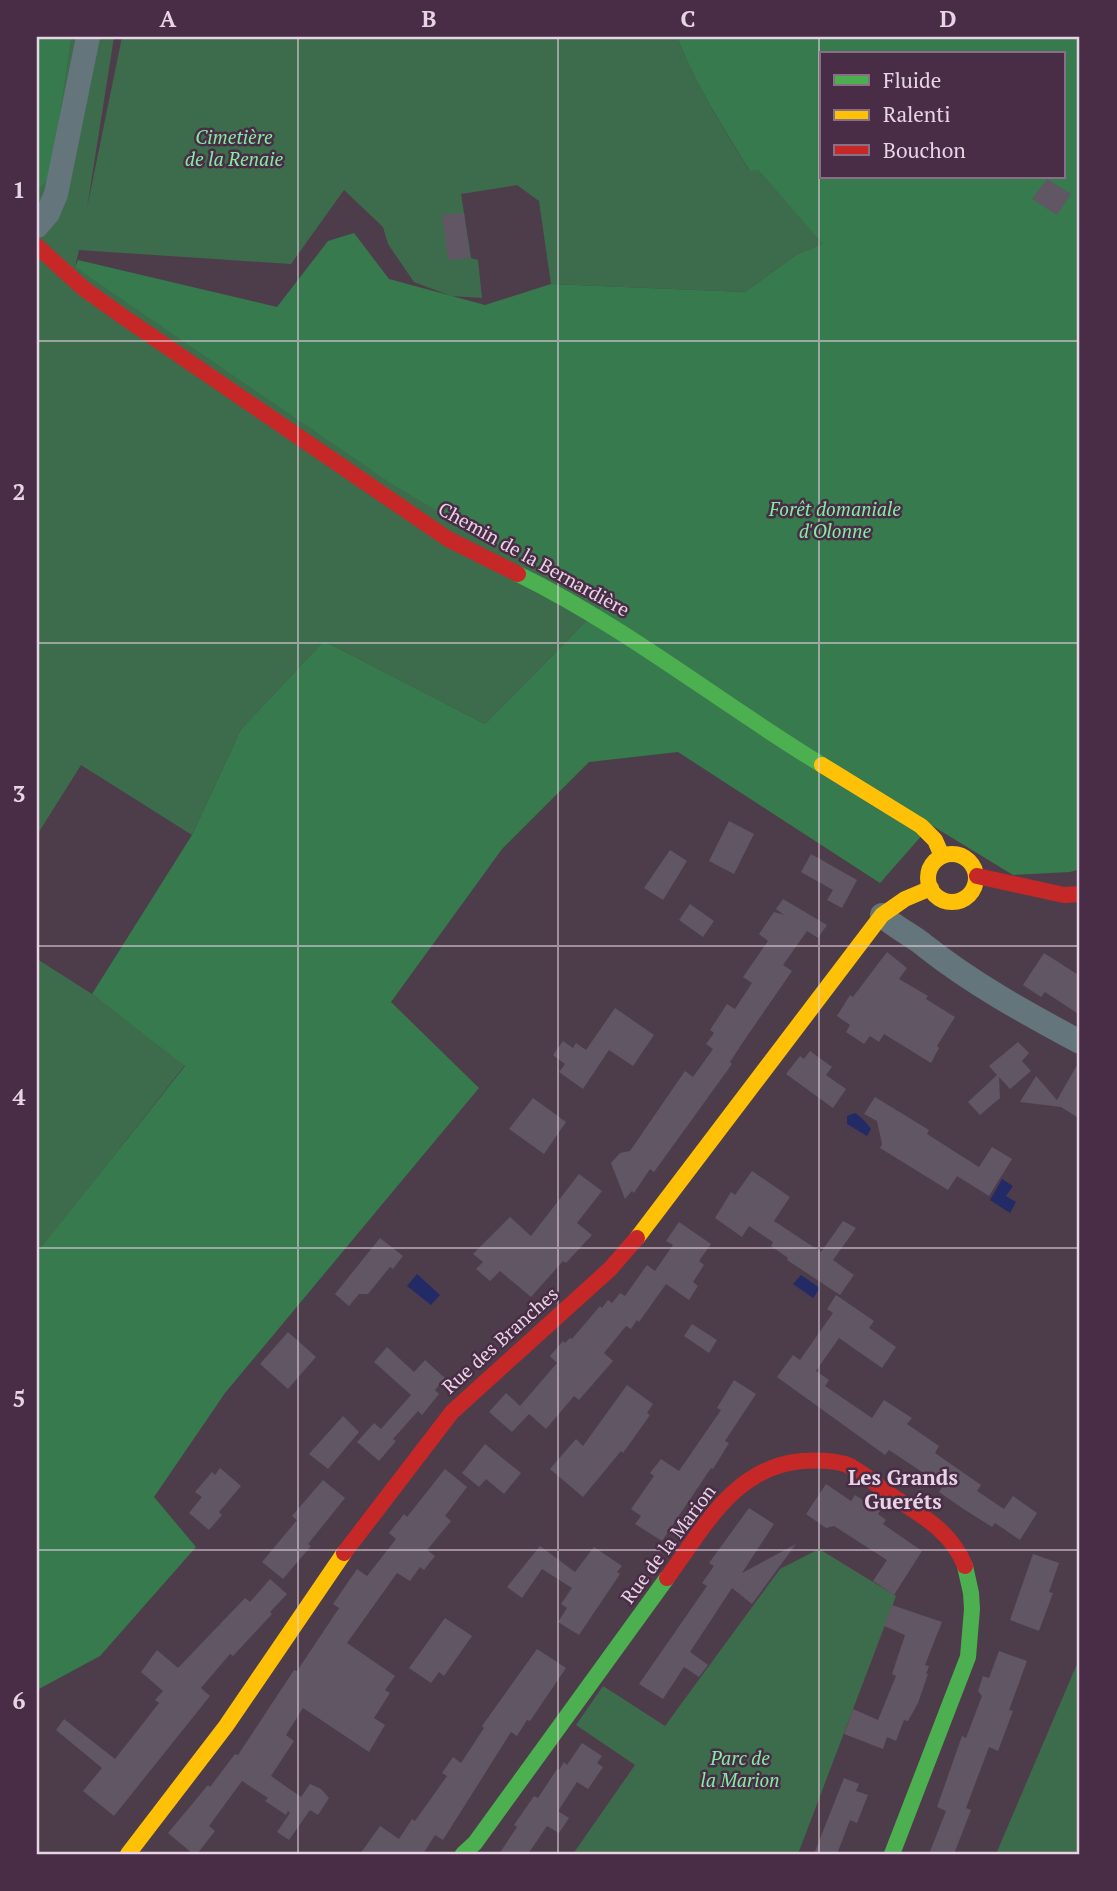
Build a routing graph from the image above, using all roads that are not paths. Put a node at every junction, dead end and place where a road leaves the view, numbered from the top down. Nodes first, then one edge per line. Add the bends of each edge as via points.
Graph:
1 (88, 37) edge
2 (37, 226) edge
3 (37, 246) edge
4 (942, 856) junction
5 (977, 876) junction
6 (931, 888) junction
7 (1080, 894) edge
8 (882, 915) junction
9 (1080, 1042) edge
10 (128, 1854) edge
11 (463, 1854) edge
12 (892, 1854) edge

1 - 2 street via 56,194
3 - 4 street, Chemin de la Bernardière via 125,318 448,538 563,596 921,826
4 - 5 street via 957,854 971,862
4 - 6 street via 932,864
5 - 6 street via 965,899 939,898
5 - 7 street via 1064,895
6 - 8 street, Rue des Branches
8 - 9 street via 1012,1006
8 - 10 street, Rue des Branches via 631,1247 452,1412 358,1533 226,1726
11 - 12 street, Rue de la Marion via 726,1497 757,1473 785,1462 815,1461 845,1464 927,1518 948,1537 972,1590 974,1625 968,1657

